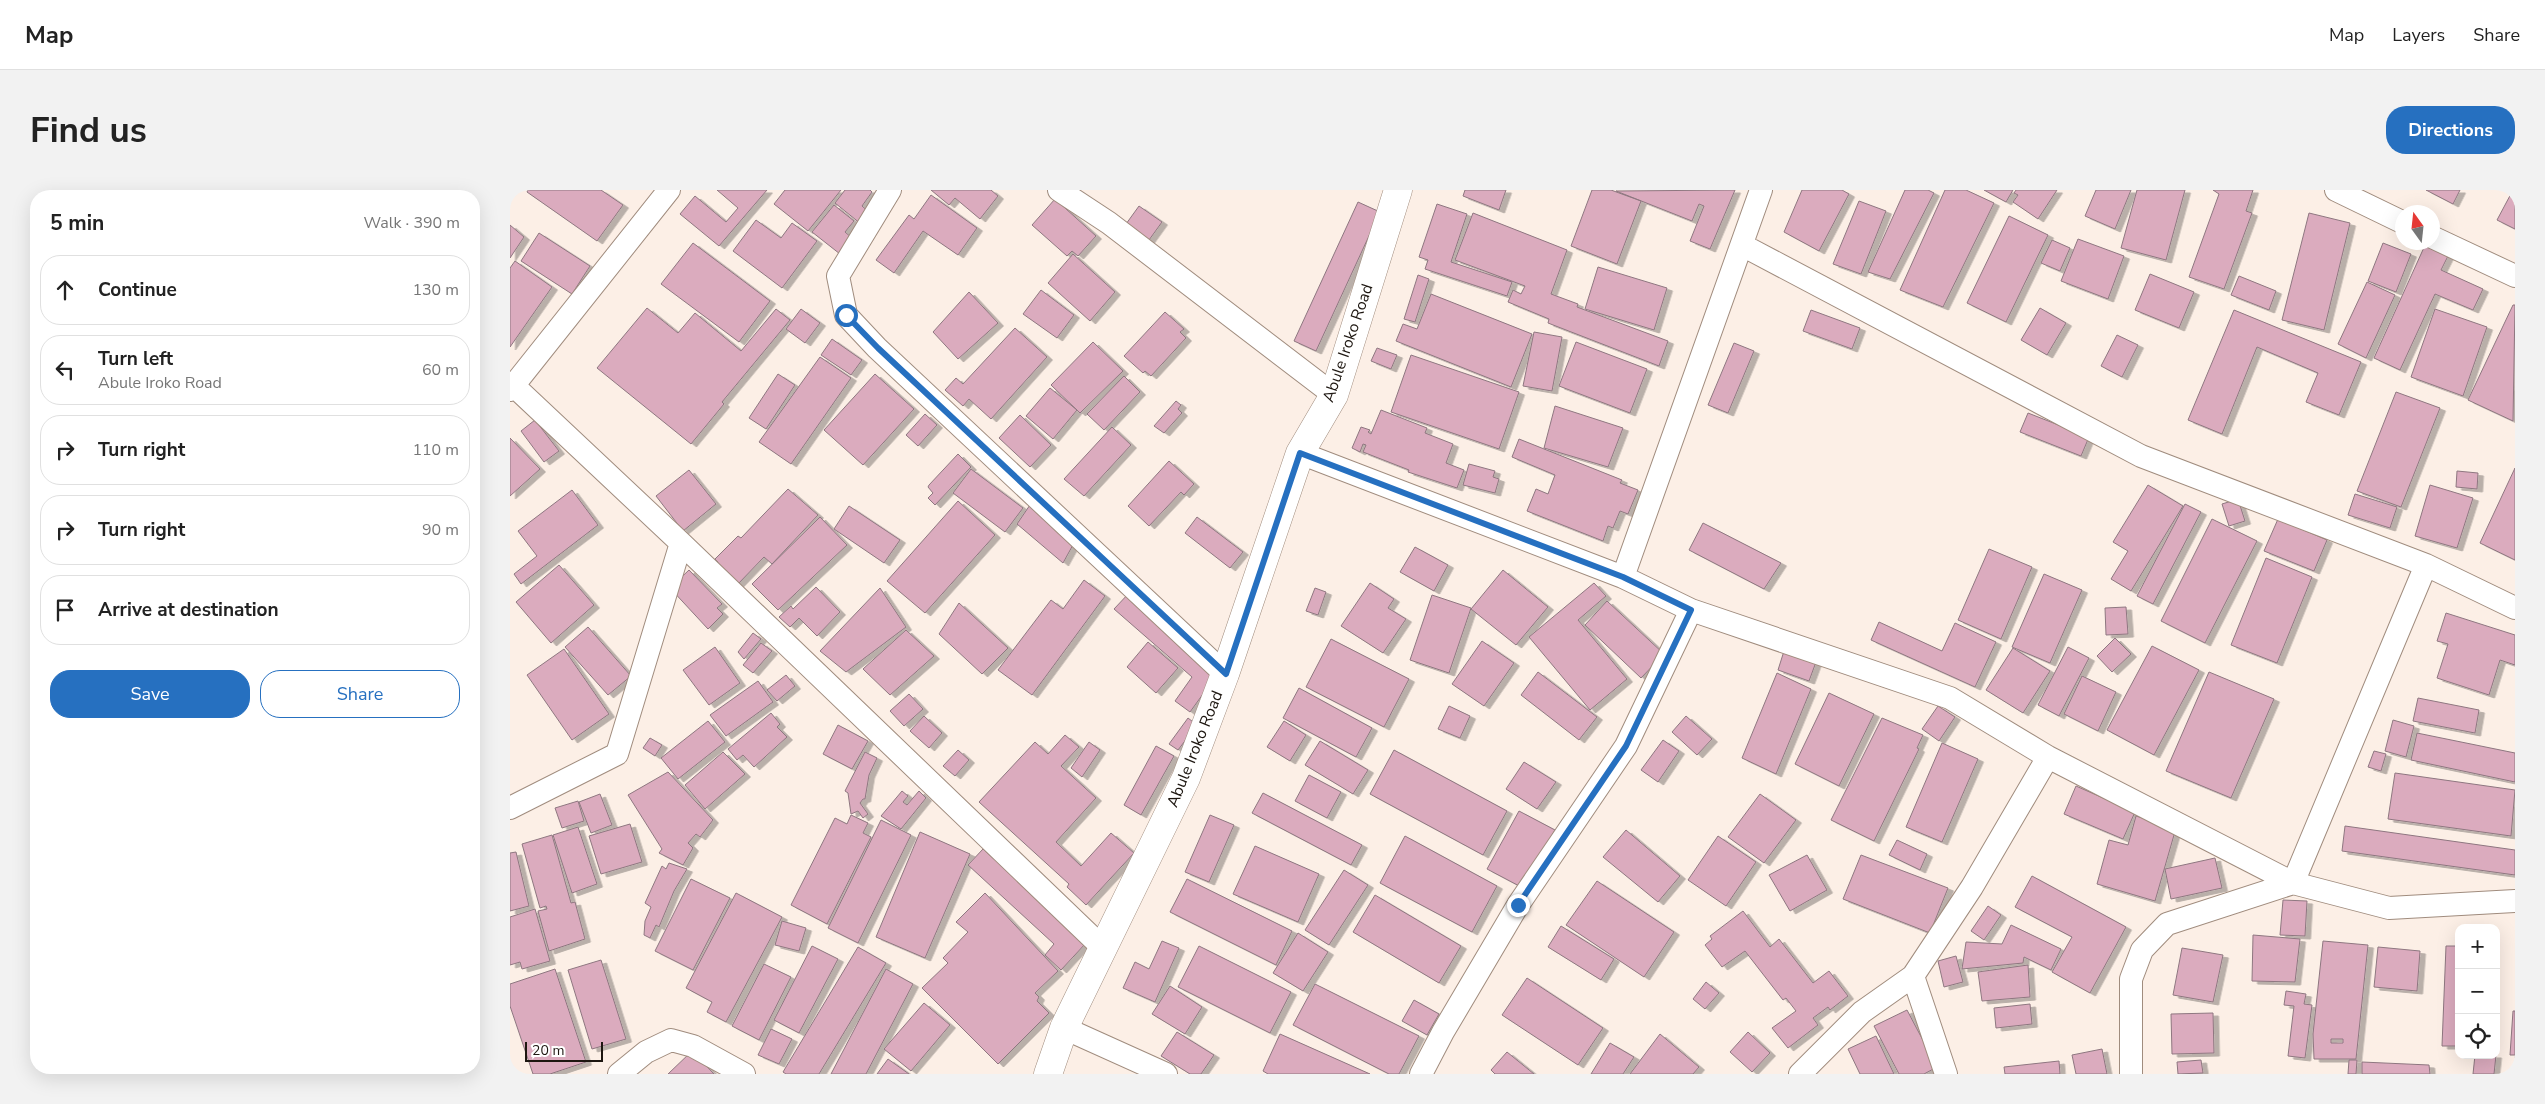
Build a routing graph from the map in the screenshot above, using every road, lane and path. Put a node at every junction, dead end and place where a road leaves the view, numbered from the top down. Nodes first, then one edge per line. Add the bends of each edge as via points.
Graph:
1 (669, 190) edge
2 (890, 190) edge
3 (1059, 190) edge
4 (1398, 190) edge
5 (1761, 190) edge
6 (2336, 190) edge
7 (2395, 219) edge
8 (2440, 241) edge
9 (1742, 245) junction
10 (2515, 276) edge
11 (512, 388) edge
12 (1334, 394) junction
13 (1300, 453) junction
14 (682, 543) junction
15 (2426, 565) junction
16 (1623, 577) junction
17 (2515, 608) edge
18 (1691, 610) junction
19 (1226, 674) junction
20 (2048, 757) junction
21 (510, 808) edge
22 (2293, 883) junction
23 (2515, 901) edge
24 (1103, 948) junction
25 (1913, 976) junction
26 (1064, 1028) junction
27 (619, 1074) edge
28 (744, 1074) edge
29 (1048, 1074) edge
30 (1166, 1074) edge
31 (1421, 1074) edge
32 (1800, 1074) edge
33 (1946, 1074) edge
34 (2131, 1074) edge

1 - 11 street
2 - 19 street via 838,276 846,315
3 - 12 street via 1109,223
4 - 12 street, Abule Iroko Road
5 - 9 street
6 - 7 street
8 - 10 street
9 - 15 street via 2141,456
9 - 16 street
11 - 14 street
12 - 13 street, Abule Iroko Road
13 - 16 street
13 - 19 street, Abule Iroko Road
14 - 21 street via 616,754
14 - 24 street
15 - 17 street
15 - 22 street
16 - 18 street
18 - 20 street via 1950,698
18 - 31 street via 1626,746 1518,905
19 - 24 street, Abule Iroko Road via 1186,778
20 - 22 street
20 - 25 street via 1972,888
22 - 23 street via 2389,908
22 - 34 street via 2167,924 2142,950 2131,979
24 - 26 street, Abule Iroko Road
25 - 32 street via 1862,1012
25 - 33 street
26 - 29 street, Abule Iroko Road
26 - 30 street
27 - 28 street via 646,1052 672,1040 693,1046

